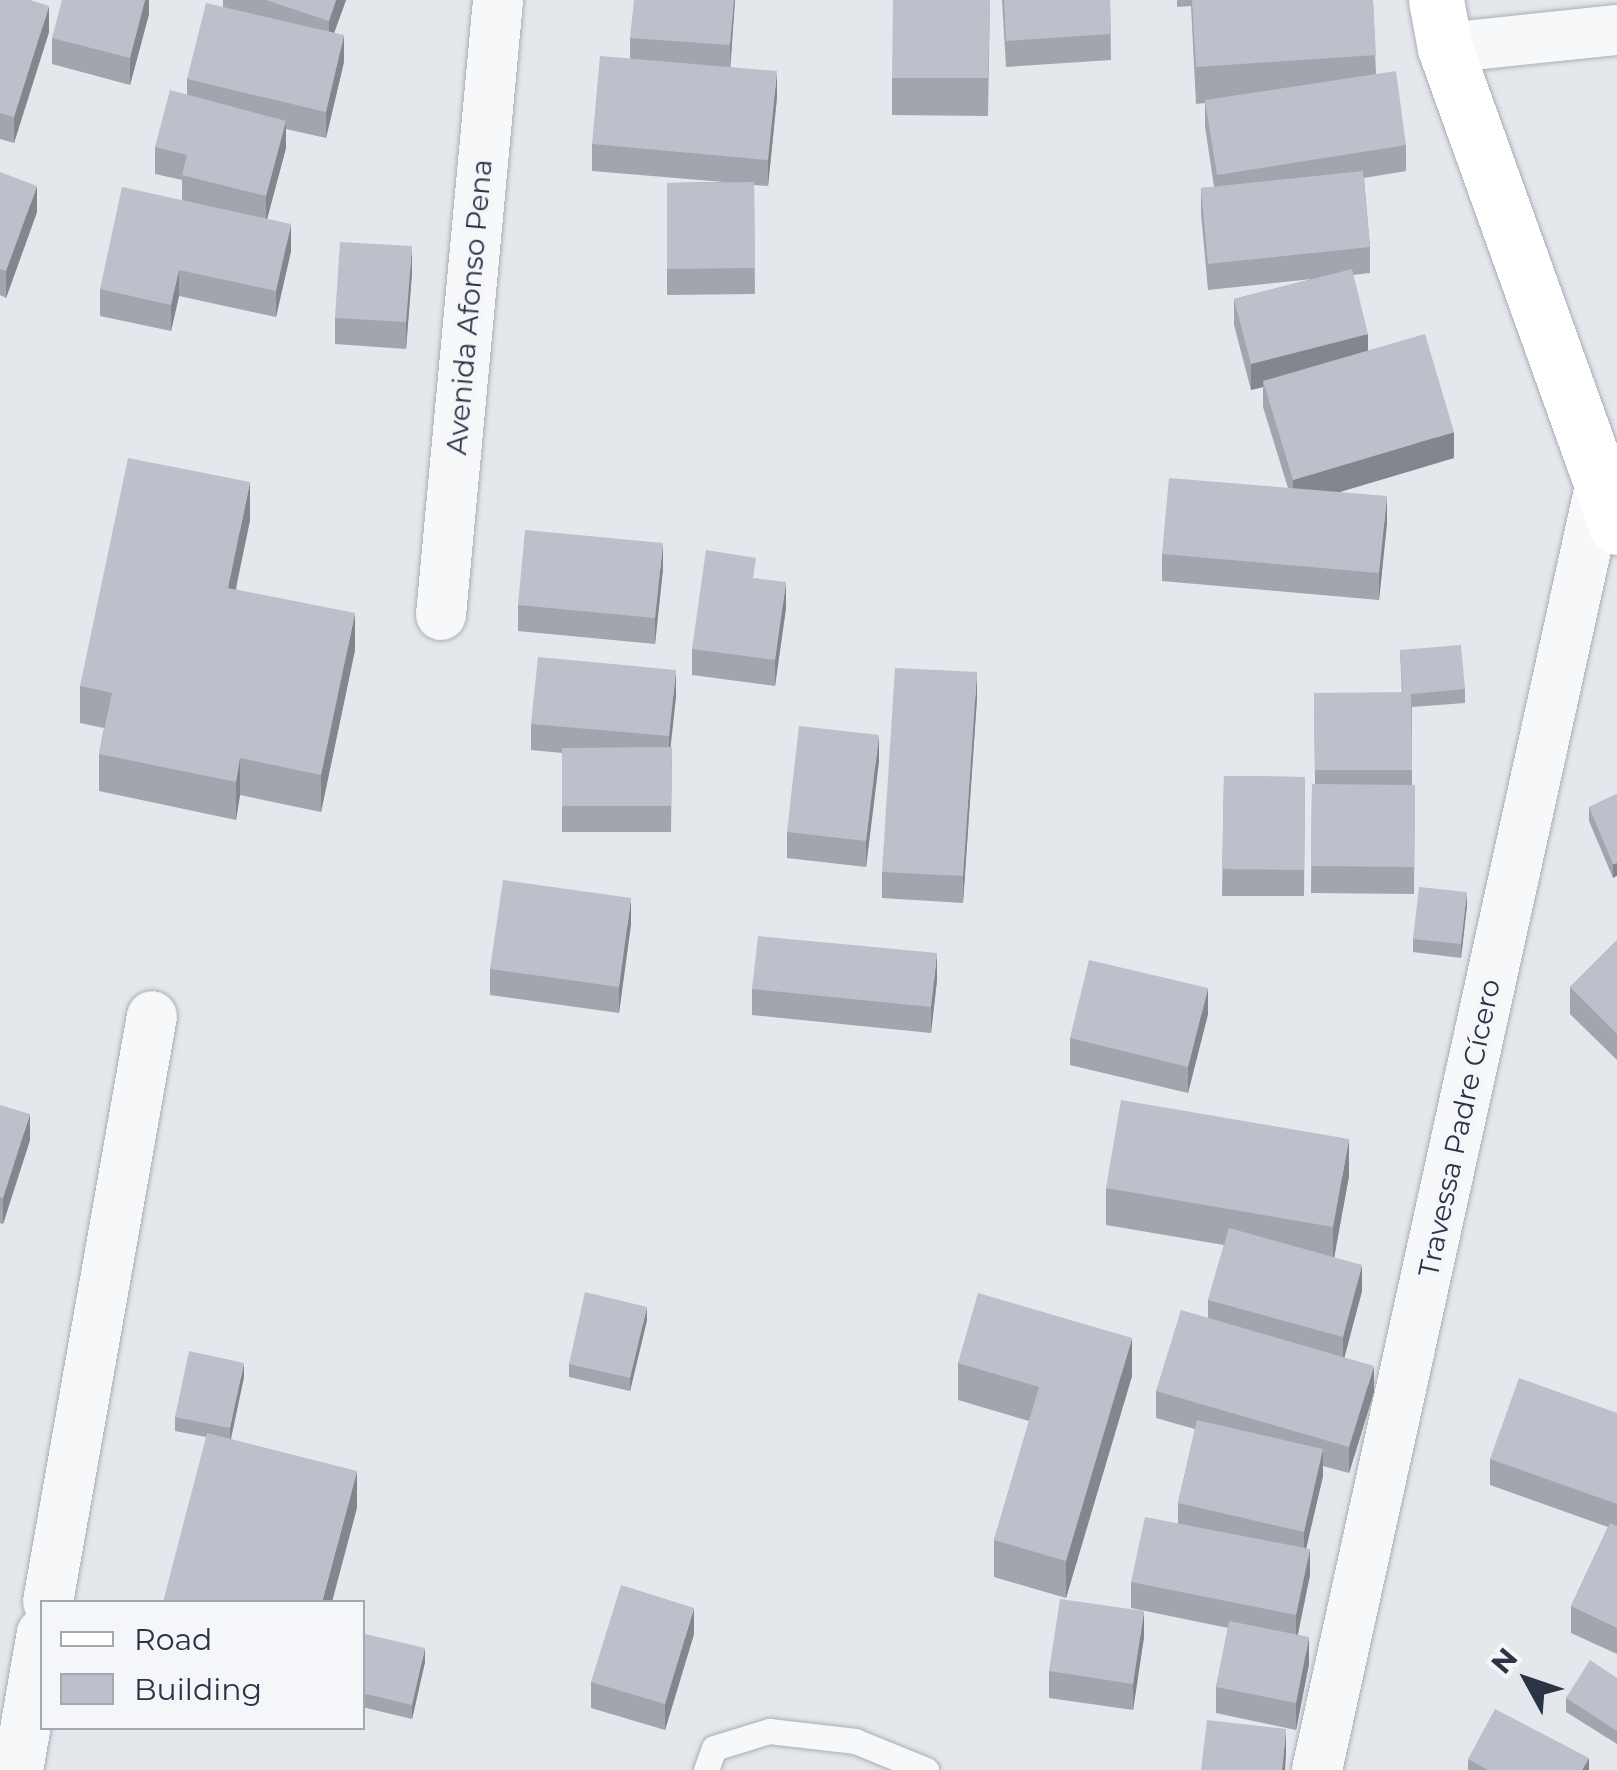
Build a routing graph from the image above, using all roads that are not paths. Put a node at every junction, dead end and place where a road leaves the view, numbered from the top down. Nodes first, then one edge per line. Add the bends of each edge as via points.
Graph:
1 (498, 0) edge
2 (1441, 24) edge
3 (1617, 30) edge
4 (1608, 507) edge
5 (441, 615) dead end
6 (152, 1016) dead end
7 (48, 1600) edge
8 (40, 1644) edge
9 (18, 1770) edge
10 (706, 1770) edge
11 (926, 1770) edge
12 (1317, 1770) edge

1 - 5 street, Avenida Afonso Pena
2 - 3 street
2 - 4 main road
4 - 12 street, Travessa Padre Cícero
6 - 7 street
8 - 9 street
10 - 11 lane via 714,1748 770,1731 855,1741

